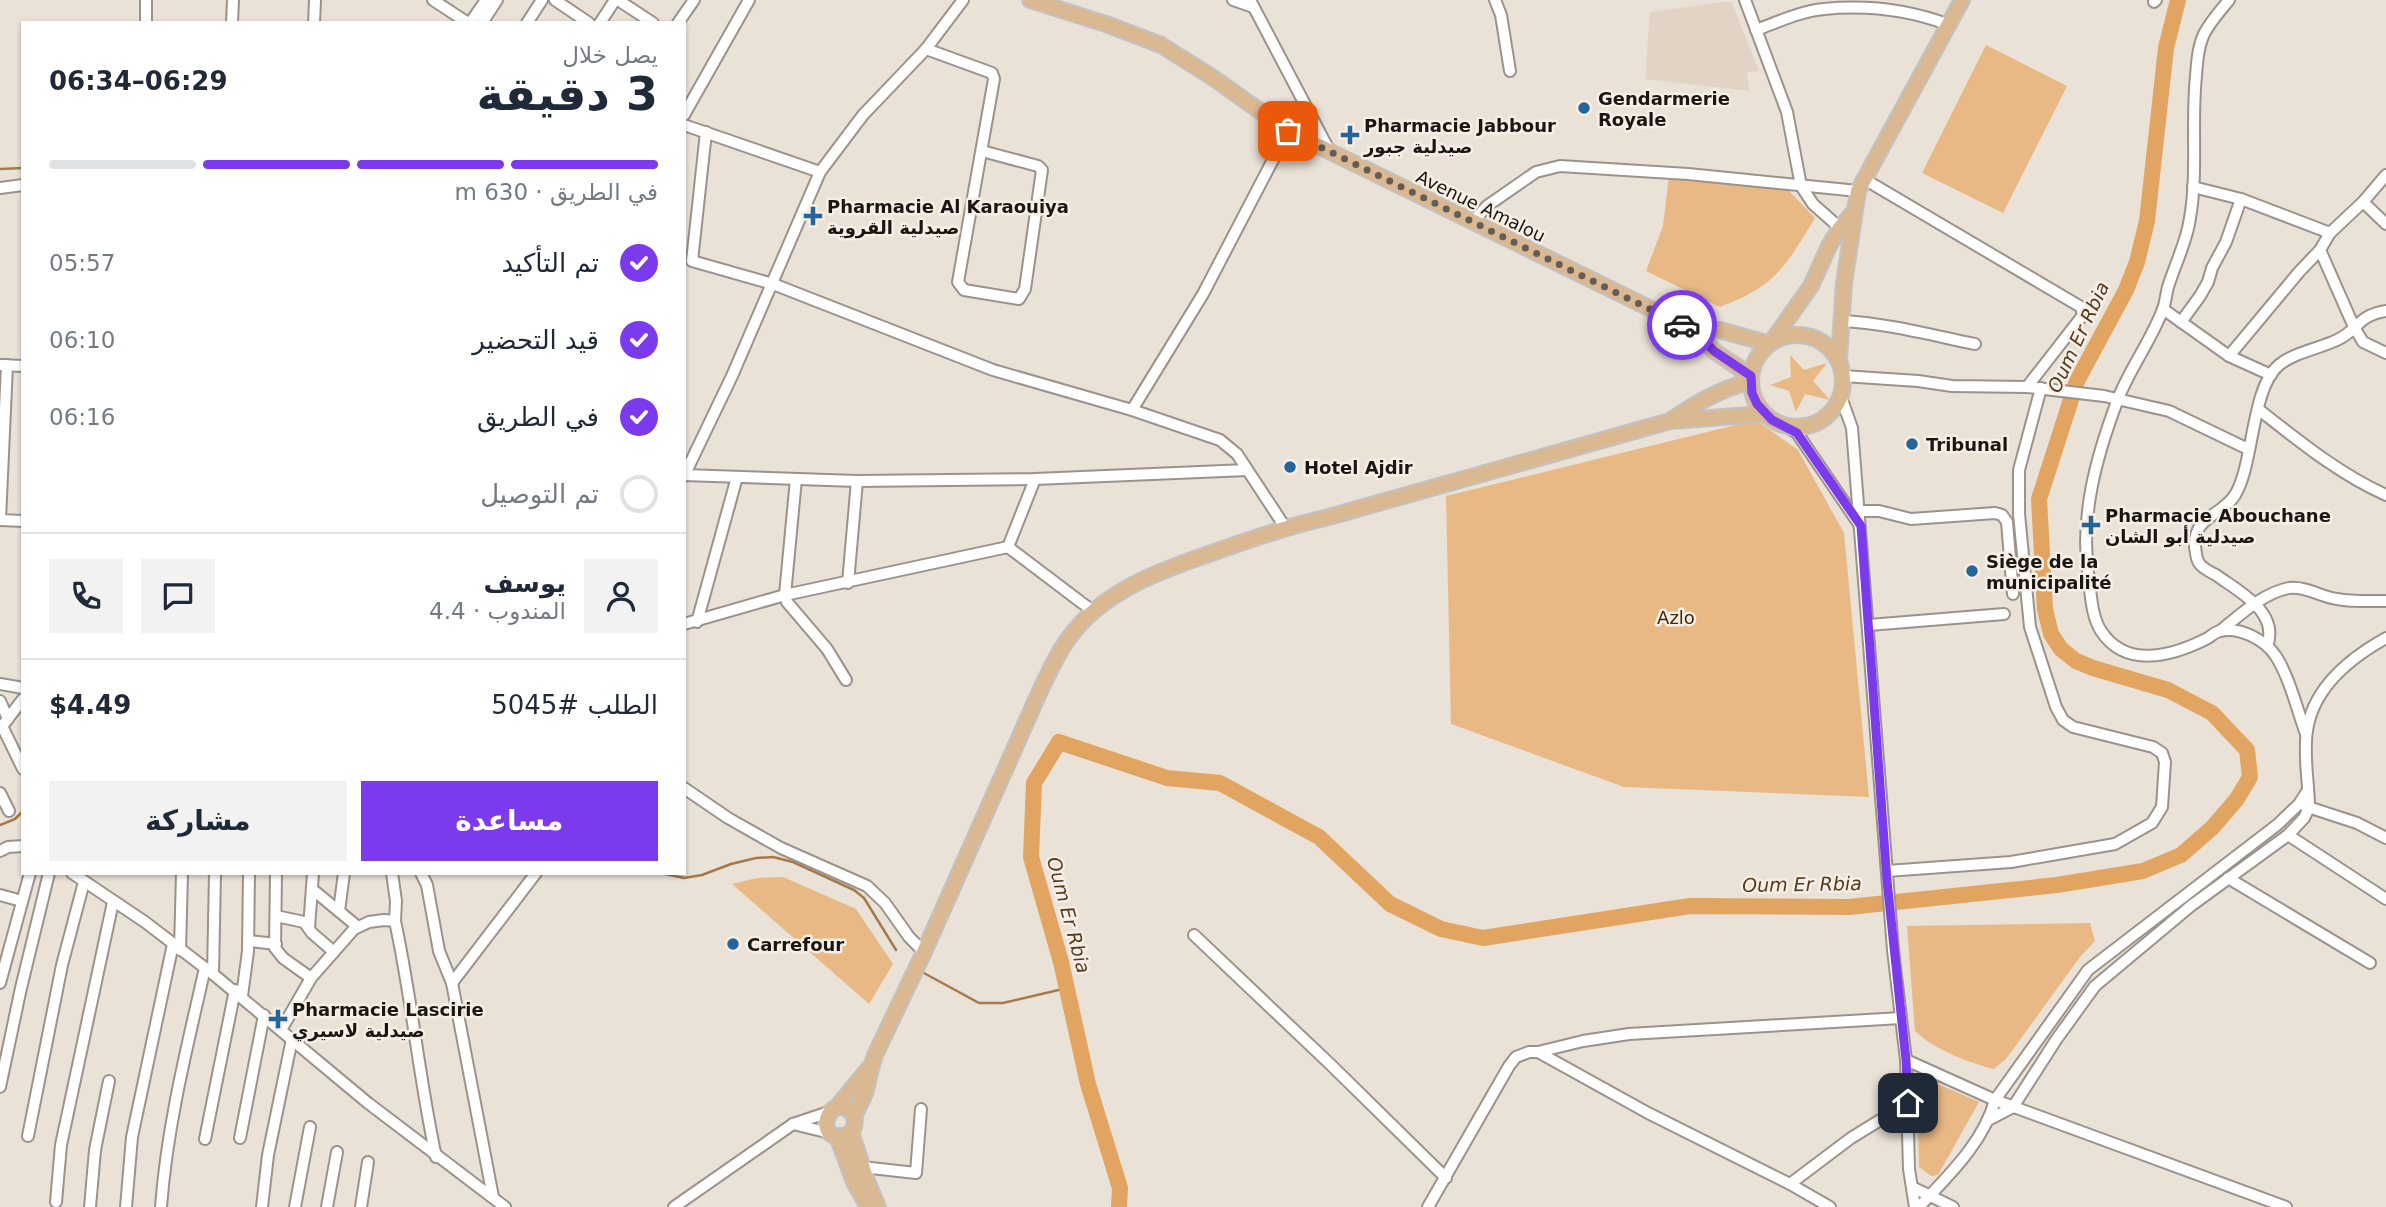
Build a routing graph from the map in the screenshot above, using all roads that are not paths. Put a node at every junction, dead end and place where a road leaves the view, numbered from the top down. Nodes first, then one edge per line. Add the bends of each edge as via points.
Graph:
1 (146, 0) edge
2 (233, 0) edge
3 (315, 0) edge
4 (434, 0) edge
5 (486, 0) edge
6 (497, 0) edge
7 (542, 0) edge
8 (555, 0) edge
9 (617, 0) edge
10 (749, 0) edge
11 (963, 0) edge
12 (1030, 0) edge
13 (1233, 0) edge
14 (1495, 0) edge
15 (1745, 0) edge
16 (1962, 0) edge
17 (2229, 0) edge
18 (689, 2) edge
19 (1252, 4) edge
20 (146, 21) edge
21 (232, 21) edge
22 (314, 21) edge
23 (466, 21) edge
24 (470, 21) edge
25 (483, 21) edge
26 (528, 21) edge
27 (586, 21) edge
28 (601, 21) edge
29 (650, 21) edge
30 (679, 21) edge
31 (1949, 24) junction
32 (1756, 30) junction
33 (926, 49) junction
34 (1510, 71) dead end
35 (686, 88) edge
36 (696, 95) junction
37 (686, 112) edge
38 (686, 126) edge
39 (1288, 131) junction
40 (706, 132) junction
41 (1329, 150) junction
42 (982, 151) junction
43 (820, 172) junction
44 (2386, 175) edge
45 (1861, 185) junction
46 (21, 186) edge
47 (1801, 186) junction
48 (2193, 187) junction
49 (0, 188) edge
50 (2241, 199) junction
51 (2363, 202) junction
52 (1853, 213) junction
53 (1472, 223) junction
54 (2386, 224) edge
55 (1840, 228) junction
56 (2330, 233) junction
57 (2320, 250) junction
58 (773, 284) junction
59 (2163, 309) junction
60 (2386, 311) edge
61 (1842, 321) junction
62 (2181, 322) junction
63 (2354, 327) junction
64 (1694, 330) junction
65 (1771, 343) junction
66 (1975, 344) dead end
67 (2386, 353) edge
68 (2230, 356) junction
69 (1839, 360) junction
70 (4, 365) edge
71 (2271, 375) junction
72 (1843, 376) junction
73 (1751, 379) junction
74 (2027, 387) junction
75 (2045, 388) junction
76 (1841, 397) junction
77 (2118, 400) junction
78 (2258, 409) junction
79 (1132, 410) junction
80 (1765, 414) junction
81 (1670, 421) junction
82 (1781, 424) junction
83 (2248, 449) junction
84 (1247, 470) junction
85 (686, 472) edge
86 (686, 476) edge
87 (737, 477) junction
88 (796, 479) junction
89 (1035, 479) junction
90 (857, 481) junction
91 (2386, 495) edge
92 (1859, 511) junction
93 (21, 521) edge
94 (1861, 526) junction
95 (1285, 527) junction
96 (1008, 547) junction
97 (848, 583) junction
98 (2013, 594) dead end
99 (785, 595) junction
100 (2386, 601) edge
101 (2254, 604) junction
102 (1094, 612) junction
103 (2004, 614) dead end
104 (697, 622) junction
105 (686, 624) edge
106 (1869, 625) junction
107 (2220, 631) junction
108 (2386, 638) edge
109 (2267, 646) junction
110 (846, 680) dead end
111 (0, 684) edge
112 (21, 688) edge
113 (0, 701) edge
114 (21, 702) edge
115 (3, 724) edge
116 (2306, 734) junction
117 (21, 764) edge
118 (686, 789) edge
119 (0, 793) edge
120 (2304, 806) junction
121 (9, 811) dead end
122 (2288, 835) junction
123 (2386, 838) edge
124 (21, 846) edge
125 (0, 851) edge
126 (29, 875) edge
127 (49, 875) edge
128 (181, 875) edge
129 (215, 875) edge
130 (249, 875) edge
131 (276, 875) edge
132 (313, 875) edge
133 (344, 875) edge
134 (392, 875) edge
135 (422, 875) edge
136 (534, 875) edge
137 (77, 876) edge
138 (1887, 876) junction
139 (2228, 878) junction
140 (312, 889) junction
141 (0, 895) edge
142 (2386, 899) edge
143 (22, 901) junction
144 (113, 902) junction
145 (339, 911) junction
146 (276, 916) junction
147 (396, 921) junction
148 (358, 927) junction
149 (309, 928) junction
150 (1194, 935) dead end
151 (248, 941) junction
152 (276, 944) junction
153 (176, 947) junction
154 (334, 952) junction
155 (924, 952) junction
156 (2370, 963) dead end
157 (1, 971) edge
158 (209, 971) junction
159 (311, 978) junction
160 (0, 983) edge
161 (452, 983) junction
162 (238, 993) junction
163 (264, 1016) junction
164 (1901, 1018) junction
165 (281, 1030) junction
166 (292, 1039) junction
167 (1538, 1052) junction
168 (1906, 1060) junction
169 (870, 1067) junction
170 (109, 1081) dead end
171 (0, 1087) edge
172 (1995, 1100) junction
173 (1908, 1103) junction
174 (2012, 1107) junction
175 (921, 1109) dead end
176 (833, 1110) junction
177 (1990, 1119) junction
178 (793, 1124) junction
179 (310, 1126) dead end
180 (843, 1130) junction
181 (28, 1136) dead end
182 (240, 1138) dead end
183 (205, 1139) dead end
184 (337, 1152) dead end
185 (436, 1157) junction
186 (368, 1162) dead end
187 (862, 1167) junction
188 (1446, 1178) junction
189 (1790, 1184) junction
190 (1912, 1187) junction
191 (1930, 1195) junction
192 (493, 1197) junction
193 (56, 1202) dead end
194 (90, 1207) edge
195 (126, 1207) edge
196 (161, 1207) edge
197 (262, 1207) edge
198 (295, 1207) edge
199 (327, 1207) edge
200 (361, 1207) edge
201 (505, 1207) edge
202 (674, 1207) edge
203 (868, 1207) edge
204 (878, 1207) edge
205 (1427, 1207) edge
206 (1830, 1207) edge
207 (1917, 1207) edge
208 (1953, 1207) edge
209 (2286, 1207) edge

1 - 20 street
2 - 21 street
3 - 22 street
4 - 23 street
5 - 24 street
6 - 25 street
7 - 26 street
8 - 27 street
9 - 28 street
9 - 29 street
10 - 36 street
11 - 33 street
12 - 39 main road, Avenue Amalou via 1161,45
13 - 19 street
14 - 34 street
15 - 32 street
16 - 31 main road
17 - 48 street via 2209,25 2199,50
18 - 30 street
19 - 41 street
31 - 32 street via 1902,12 1824,9
31 - 45 main road
32 - 47 street via 1787,112
33 - 42 street via 992,73
33 - 43 street via 863,115
35 - 36 street
36 - 37 street
38 - 40 street
39 - 41 main road, Avenue Amalou
39 - 79 street via 1203,294
40 - 43 street
40 - 58 street via 692,261
41 - 53 main road, Avenue Amalou
42 - 42 street via 958,285 964,290 1019,299 1025,289 1042,170
43 - 58 street
44 - 51 street
45 - 47 street
45 - 52 main road
45 - 74 street via 2081,307 2083,315
46 - 49 street
47 - 53 street via 1571,166 1547,168 1487,206
47 - 55 street
48 - 50 street
48 - 59 street via 2189,225
50 - 56 street
50 - 62 street via 2208,282
51 - 54 street
51 - 56 street
52 - 55 main road
52 - 61 main road
53 - 64 main road, Avenue Amalou
55 - 65 main road via 1811,286
56 - 57 street
57 - 63 street
57 - 68 street
58 - 79 street via 993,370
58 - 85 street
59 - 62 street
59 - 77 street
60 - 63 street via 2372,313
61 - 66 street
61 - 69 main road
62 - 68 street
63 - 67 street via 2363,342
63 - 71 street via 2339,339 2288,359
64 - 65 main road via 1720,330
64 - 73 main road
65 - 69 main road via 1783,337 1809,336
65 - 73 main road via 1755,361
68 - 71 street
69 - 72 main road
70 - 93 street via 0,520
71 - 78 street
72 - 74 street
72 - 76 main road
73 - 80 main road via 1757,404
73 - 81 main road via 1703,398
74 - 75 street
75 - 77 street
75 - 138 street via 2019,481 2030,627 2063,720 2162,753 2162,807 2152,823 2115,844
76 - 82 main road via 1817,422 1796,427
76 - 92 street via 1852,428
77 - 83 street via 2169,411
77 - 107 street via 2088,504 2085,538 2095,622 2116,645 2143,658 2169,653
78 - 83 street
78 - 91 street via 2324,459
79 - 84 street via 1220,440
80 - 81 main road
80 - 82 main road
81 - 95 main road
82 - 94 street via 1797,433
83 - 101 street via 2235,495 2203,520 2195,548 2199,563
84 - 89 street
84 - 95 street
86 - 87 street
87 - 88 street
87 - 104 street
88 - 90 street
88 - 99 street
89 - 90 street
89 - 96 street
90 - 97 street
92 - 94 street
92 - 98 street via 1911,519 2002,515 2007,522
94 - 106 street
95 - 102 main road via 1159,571
96 - 97 street
96 - 102 street
97 - 99 street
99 - 104 street
99 - 110 street
100 - 101 street via 2338,600 2290,588
101 - 107 street
101 - 109 street via 2265,615 2270,630
102 - 155 main road via 1057,656
103 - 106 street
104 - 105 street
106 - 138 street
107 - 109 street via 2240,632
108 - 116 street via 2354,658 2327,684
109 - 116 street via 2279,661
111 - 112 street
113 - 115 street
114 - 115 street
115 - 117 street
116 - 120 street via 2308,790
118 - 155 street via 781,848 867,886
119 - 121 street
120 - 122 street via 2304,818
120 - 123 street
120 - 172 street via 2088,970
122 - 139 street
122 - 142 street
124 - 125 street
126 - 143 street
127 - 171 street
128 - 153 street
129 - 158 street
130 - 151 street
131 - 146 street
132 - 140 street
133 - 145 street
134 - 147 street
135 - 161 street via 439,951
136 - 161 street
137 - 144 street
137 - 181 street
138 - 164 street
139 - 156 street
139 - 174 street via 2095,986
140 - 145 street
140 - 149 street
141 - 143 street
143 - 157 street
144 - 153 street
144 - 193 street via 61,1145
145 - 148 street
146 - 149 street via 298,919
146 - 152 street
147 - 148 street
147 - 185 street
148 - 154 street
149 - 154 street
150 - 188 street
151 - 152 street
151 - 162 street
152 - 159 street via 277,953
153 - 158 street
153 - 195 street via 132,1137
154 - 159 street
155 - 169 main road
157 - 160 street
158 - 162 street
158 - 196 street via 170,1133
159 - 165 street
161 - 192 street
162 - 163 street
162 - 183 street
163 - 165 street
163 - 182 street
164 - 167 street via 1629,1034
164 - 168 street
165 - 166 street
166 - 185 street
166 - 197 street
167 - 188 street via 1516,1057 1509,1066
167 - 189 street
168 - 172 street
168 - 173 street
169 - 176 main road
169 - 180 main road via 866,1092
170 - 194 street via 95,1150
172 - 174 street
172 - 177 street
173 - 189 street
173 - 190 street
174 - 177 street
174 - 209 street
175 - 187 street via 916,1173
176 - 178 street
176 - 180 main road via 826,1126
176 - 180 main road via 844,1107 850,1111
177 - 191 street
178 - 180 street
178 - 202 street
179 - 198 street
180 - 187 main road
180 - 203 main road via 854,1182
184 - 199 street
185 - 192 street
186 - 200 street
187 - 204 main road
188 - 205 street
189 - 206 street
190 - 191 street
190 - 207 street
191 - 207 street
191 - 208 street
192 - 201 street

